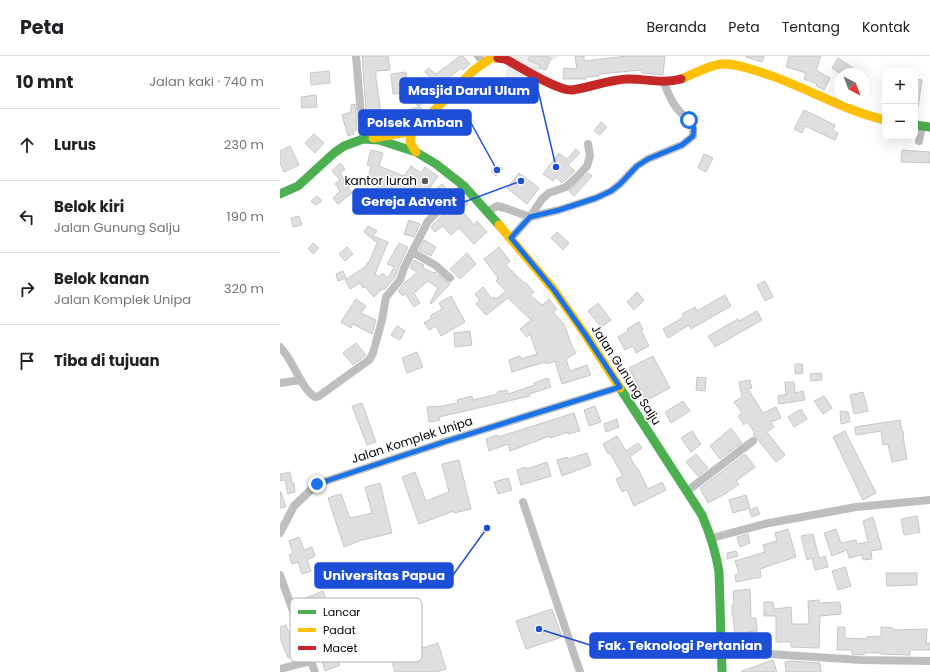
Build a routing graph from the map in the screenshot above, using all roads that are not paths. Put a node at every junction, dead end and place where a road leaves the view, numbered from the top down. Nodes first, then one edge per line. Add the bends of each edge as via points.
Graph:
1 (356, 56) edge
2 (504, 58) edge
3 (481, 59) edge
4 (664, 82) junction
5 (882, 119) edge
6 (922, 126) edge
7 (412, 131) junction
8 (367, 139) junction
9 (919, 141) dead end
10 (588, 144) dead end
11 (416, 152) junction
12 (464, 186) junction
13 (280, 194) edge
14 (487, 212) junction
15 (530, 217) junction
16 (511, 238) junction
17 (412, 252) junction
18 (450, 278) dead end
19 (282, 351) edge
20 (301, 380) junction
21 (280, 383) edge
22 (620, 387) junction
23 (753, 441) dead end
24 (687, 491) junction
25 (930, 500) edge
26 (523, 502) dead end
27 (280, 533) edge
28 (712, 538) junction
29 (280, 575) edge
30 (290, 603) edge
31 (721, 654) junction
32 (930, 661) edge
33 (308, 662) edge
34 (311, 662) edge
35 (280, 670) edge
36 (315, 672) edge
37 (580, 672) edge
38 (722, 672) edge

1 - 8 street
2 - 3 main road
2 - 4 main road via 564,89 629,79
3 - 7 main road via 474,70 421,126
4 - 5 main road via 682,79 719,64 732,65 797,85 856,112
4 - 15 street via 677,110 694,128 693,136 682,145 637,166 611,191 559,210
6 - 9 street
7 - 8 main road
7 - 11 main road via 410,142
8 - 11 main road, Jalan Gunung Salju
8 - 13 main road via 344,146 298,186
10 - 15 street via 590,156 587,166 566,187 542,199
11 - 12 main road, Jalan Gunung Salju
12 - 14 main road, Jalan Gunung Salju
12 - 17 street via 428,221
14 - 15 street via 497,206
14 - 16 main road, Jalan Gunung Salju
15 - 16 street
16 - 22 main road, Jalan Gunung Salju via 554,290
17 - 18 street via 435,265
17 - 20 street via 400,280 386,297 382,320 369,360 319,396 312,395
19 - 20 street
20 - 21 street
22 - 24 main road, Jalan Gunung Salju
22 - 27 street, Jalan Komplek Unipa via 317,484 294,506
23 - 24 street
24 - 28 main road, Jalan Gunung Salju
25 - 28 street via 856,507 764,524
26 - 37 street
28 - 31 main road, Jalan Gunung Salju via 717,557
29 - 30 street
31 - 32 street
31 - 38 main road, Jalan Gunung Salju
33 - 35 street
34 - 36 street

